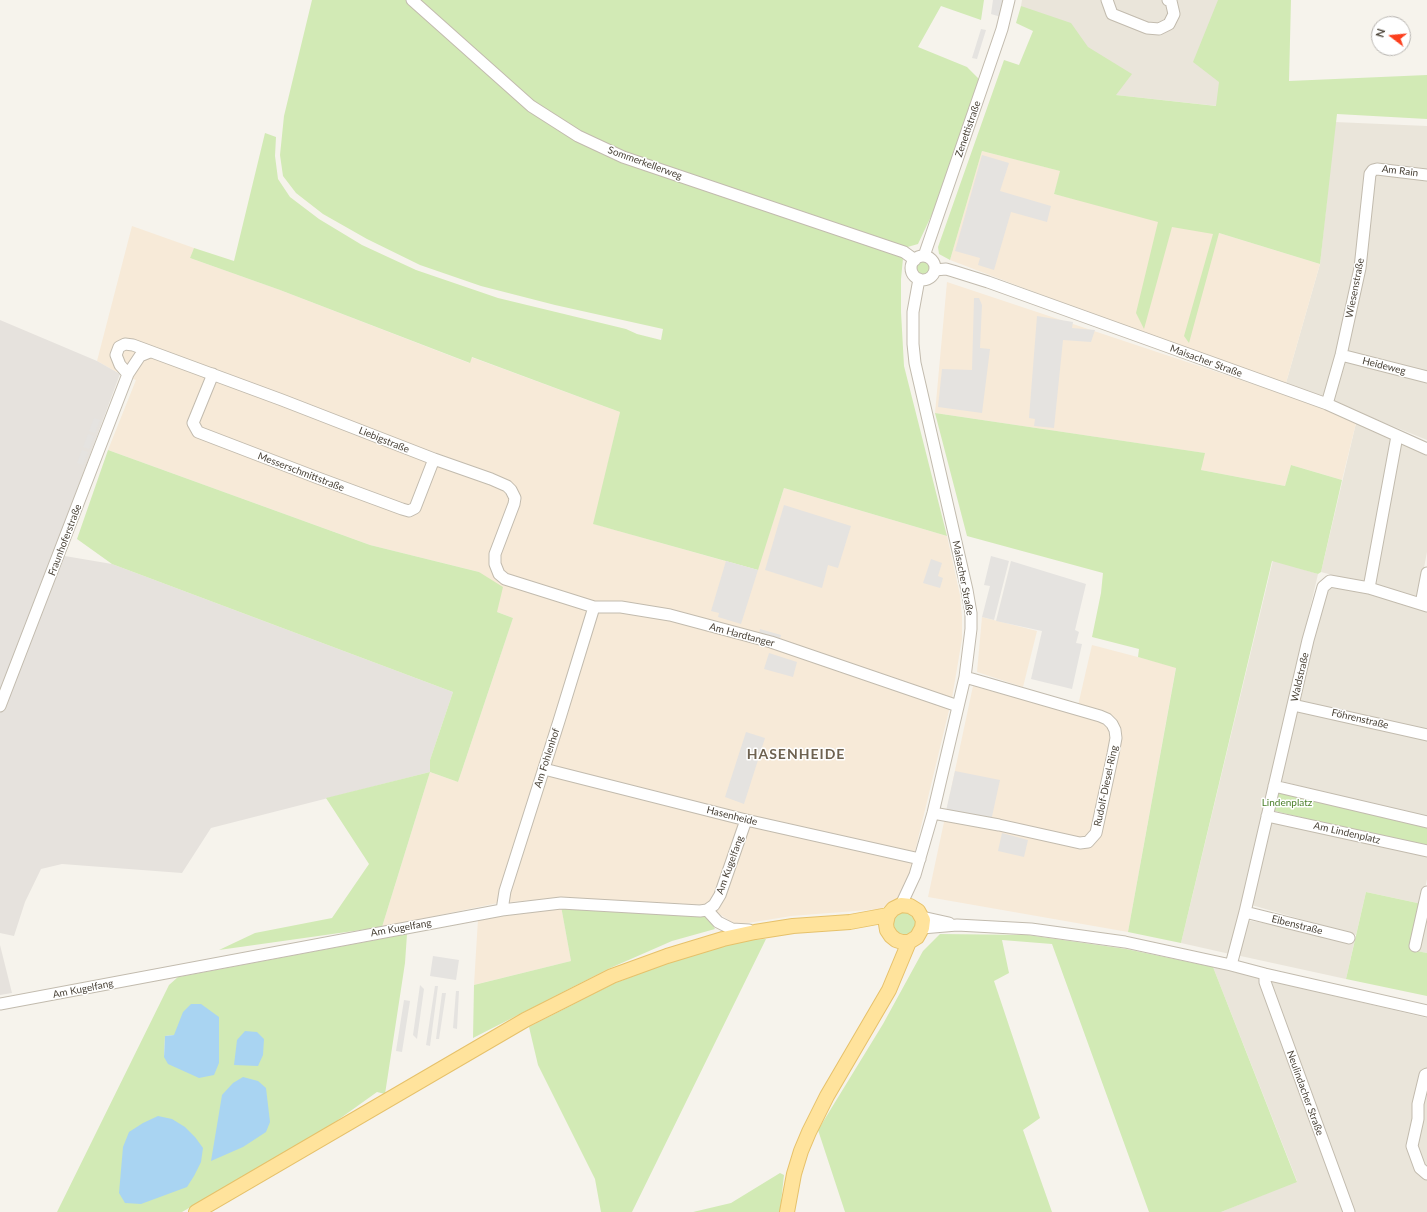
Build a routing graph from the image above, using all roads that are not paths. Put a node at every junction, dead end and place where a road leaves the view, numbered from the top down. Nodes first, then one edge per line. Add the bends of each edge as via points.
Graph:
1 (412, 0) edge
2 (1009, 0) edge
3 (1107, 0) edge
4 (1168, 0) edge
5 (1373, 170) joint
6 (1427, 174) edge
7 (920, 258) junction
8 (935, 270) junction
9 (919, 279) junction
10 (150, 352) junction
11 (1341, 355) junction
12 (128, 374) junction
13 (213, 374) junction
14 (1427, 377) edge
15 (1327, 404) junction
16 (1397, 436) junction
17 (1427, 449) edge
18 (434, 459) junction
19 (1427, 572) edge
20 (520, 584) joint
21 (1369, 588) junction
22 (1424, 605) edge
23 (594, 607) junction
24 (965, 677) junction
25 (1293, 705) junction
26 (0, 706) edge
27 (958, 706) junction
28 (1427, 735) edge
29 (544, 769) junction
30 (1274, 786) junction
31 (933, 813) junction
32 (1267, 816) junction
33 (746, 820) junction
34 (1427, 822) edge
35 (1427, 851) edge
36 (920, 859) junction
37 (1427, 892) edge
38 (502, 910) junction
39 (708, 910) junction
40 (1245, 912) junction
41 (888, 915) junction
42 (915, 915) junction
43 (850, 922) junction
44 (755, 932) junction
45 (897, 937) junction
46 (1349, 938) dead end
47 (1415, 946) dead end
48 (1231, 965) junction
49 (1265, 974) junction
50 (0, 1004) edge
51 (1427, 1011) edge
52 (1427, 1074) edge
53 (1427, 1174) edge
54 (196, 1212) edge
55 (787, 1212) edge
56 (1349, 1212) edge

1 - 7 street, Sommerkellerweg via 531,106 578,136 623,157
2 - 7 street, Zenettistraße via 1002,30
3 - 4 street via 1112,14 1147,28 1159,29 1169,24 1174,14 1171,1
5 - 6 street, Am Rain
5 - 11 street, Wiesenstraße via 1370,174 1360,268
7 - 8 street via 932,260
7 - 9 street via 912,266 915,276
8 - 9 street via 932,277
8 - 15 street, Maisacher Straße via 953,270
9 - 24 street, Maisacher Straße via 913,312 915,363 970,603 972,629
10 - 12 street, Fraunhoferstraße via 140,356
10 - 12 street via 128,344 119,347 117,358 120,366
10 - 13 street, Liebigstraße
11 - 14 street, Heideweg
11 - 15 street, Wiesenstraße
12 - 26 street, Fraunhoferstraße
13 - 18 street, Liebigstraße
13 - 18 street, Messerschmittstraße via 193,423 198,432 239,448 409,511 415,508
15 - 16 street, Maisacher Straße
16 - 17 street, Maisacher Straße
16 - 21 street
18 - 20 street, Liebigstraße via 490,479 511,490 514,504 495,554 494,564 505,579
19 - 22 street
20 - 23 street, Am Hardtanger
21 - 22 street
21 - 25 street, Waldstraße via 1330,581 1323,587
23 - 27 street, Am Hardtanger via 621,607 670,615 771,642
23 - 29 street, Am Fohlenhof
24 - 27 street, Maisacher Straße
24 - 31 street, Rudolf-Diesel-Ring via 1100,716 1112,724 1116,738 1096,833 1088,842 1080,843
25 - 28 street, Föhrenstraße
25 - 30 street, Waldstraße
27 - 31 street, Maisacher Straße
29 - 33 street, Hasenheide
29 - 38 street, Am Fohlenhof via 505,891
30 - 32 street, Waldstraße
30 - 34 street
31 - 36 street, Maisacher Straße
32 - 35 street, Am Lindenplatz
32 - 40 street, Waldstraße
33 - 36 street, Hasenheide
33 - 39 street, Am Kugelfang via 720,895
36 - 42 street, Maisacher Straße via 915,875
37 - 47 street
38 - 39 street, Am Kugelfang via 561,903
38 - 50 street, Am Kugelfang
39 - 44 street via 718,922 732,929
40 - 46 street, Eibenstraße
40 - 48 street, Waldstraße
41 - 42 main road via 893,909
41 - 43 main road
41 - 45 main road via 886,924
42 - 45 main road via 917,937
42 - 48 street via 957,925 1031,929 1125,942
43 - 44 main road
43 - 45 main road
44 - 54 main road via 667,956 612,976 525,1020
45 - 55 main road via 897,973 809,1132 794,1174
48 - 49 street
49 - 51 street
49 - 56 street, Neulindacher Straße via 1265,982
52 - 53 street via 1418,1104 1418,1119 1412,1146 1420,1168

